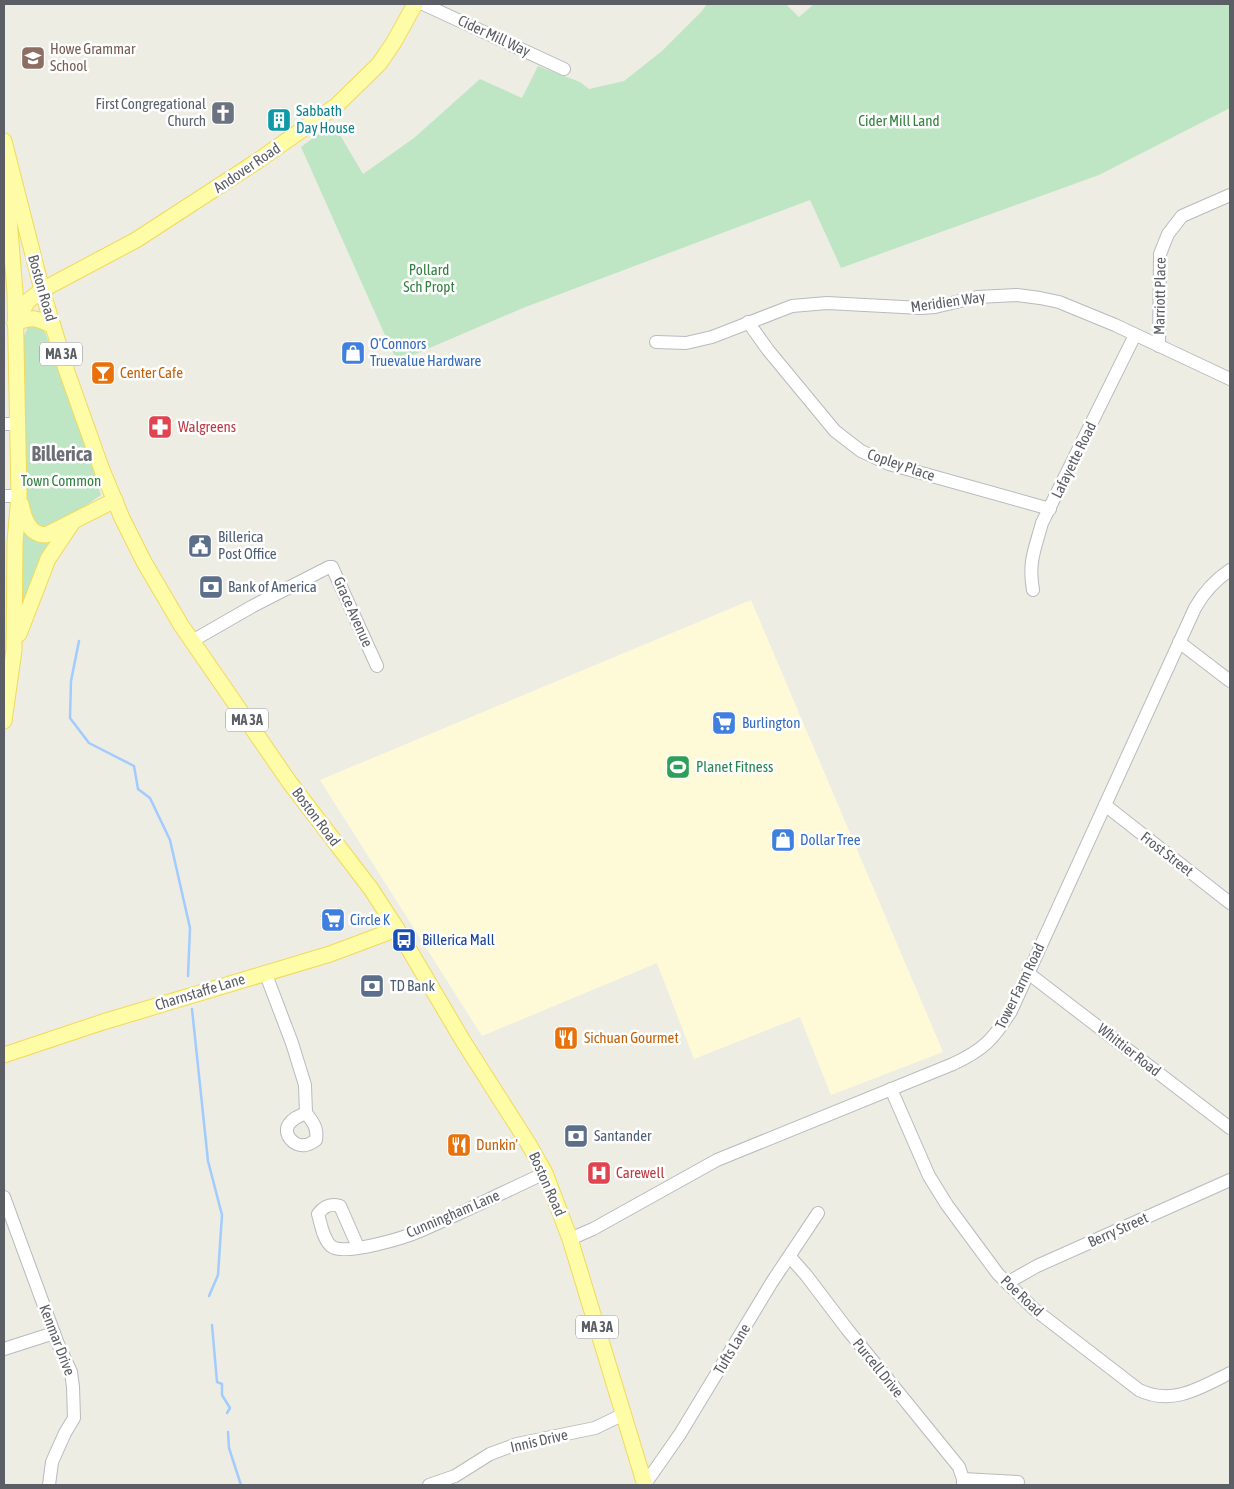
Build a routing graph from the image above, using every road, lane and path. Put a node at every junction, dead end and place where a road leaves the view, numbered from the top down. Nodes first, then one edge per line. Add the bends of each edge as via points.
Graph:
1 (415, 4) edge
2 (422, 4) edge
3 (564, 69) dead end
4 (4, 141) edge
5 (4, 147) edge
6 (1230, 194) edge
7 (11, 202) edge
8 (8, 246) edge
9 (42, 290) junction
10 (748, 322) junction
11 (15, 323) junction
12 (53, 326) junction
13 (1136, 335) junction
14 (656, 342) dead end
15 (1159, 346) junction
16 (1230, 379) edge
17 (10, 424) edge
18 (11, 496) edge
19 (115, 500) junction
20 (1050, 509) junction
21 (72, 523) junction
22 (1230, 570) edge
23 (1034, 590) dead end
24 (192, 641) junction
25 (1179, 642) junction
26 (9, 650) edge
27 (377, 666) dead end
28 (1230, 681) edge
29 (4, 721) edge
30 (1104, 805) junction
31 (1230, 903) edge
32 (397, 929) junction
33 (265, 972) junction
34 (1028, 973) junction
35 (4, 1056) edge
36 (891, 1089) junction
37 (306, 1113) dead end
38 (1230, 1128) edge
39 (546, 1173) junction
40 (1230, 1180) edge
41 (4, 1196) edge
42 (818, 1214) dead end
43 (570, 1239) junction
44 (358, 1247) dead end
45 (790, 1256) junction
46 (1007, 1283) junction
47 (54, 1333) junction
48 (4, 1349) edge
49 (1230, 1373) edge
50 (624, 1414) junction
51 (963, 1482) edge
52 (1018, 1482) dead end
53 (49, 1485) edge
54 (429, 1485) edge
55 (645, 1485) edge

1 - 9 main road, Andover Road via 379,64 336,106 151,231
2 - 3 street, Cider Mill Way
4 - 7 main road, Boston Road / MA 3A
5 - 7 main road, MA 3A
6 - 15 street, Marriott Place via 1182,216 1168,234 1160,254
7 - 8 main road, MA 3A
7 - 9 main road, Boston Road / MA 3A
8 - 11 main road, MA 3A
9 - 11 main road, Andover Road via 28,300
9 - 12 main road, Boston Road / MA 3A
10 - 13 street, Meridien Way via 792,306 813,303 922,308 977,297 1017,295 1059,302
10 - 14 street, Meridien Way via 712,337 686,343
10 - 20 street, Copley Place via 835,432 861,451 889,464
11 - 12 main road via 36,318
11 - 17 main road, MA 3A
12 - 19 main road, Boston Road / MA 3A via 79,410
13 - 15 street, Meridien Way
13 - 20 street, Lafayette Road
15 - 16 street, Meridien Way
17 - 18 main road, MA 3A
18 - 21 main road, MA 3A via 35,533 46,535
18 - 26 main road via 15,542
19 - 21 main road, MA 3A
19 - 24 main road, Boston Road / MA 3A via 144,562
20 - 23 street, Lafayette Road via 1033,552 1030,574
21 - 26 main road via 48,559
22 - 25 street, Tower Farm Road via 1202,595
24 - 27 street, Grace Avenue via 252,606 332,567
24 - 32 main road, Boston Road / MA 3A via 290,783 371,889
25 - 28 street
25 - 30 street, Tower Farm Road
26 - 29 main road
30 - 31 street, Frost Street
30 - 34 street, Tower Farm Road
32 - 33 main road, Charnstaffe Lane via 330,954
32 - 39 main road, Boston Road / MA 3A
33 - 35 main road, Charnstaffe Lane
33 - 37 street via 292,1043 304,1085
34 - 36 street, Tower Farm Road via 1011,1011 982,1048 953,1064
34 - 38 street, Whittier Road
36 - 43 street, Tower Farm Road via 717,1160
36 - 46 street, Poe Road via 929,1176 947,1205
39 - 43 main road, Boston Road / MA 3A
39 - 44 street, Cunningham Lane via 418,1232
40 - 46 street, Berry Street via 1037,1266
41 - 47 street, Kenmar Drive
42 - 45 street, Tufts Lane
43 - 50 main road, Boston Road / MA 3A
45 - 51 street, Purcell Drive via 959,1467
45 - 55 street, Tufts Lane
46 - 49 street, Poe Road via 1034,1310 1150,1396 1186,1394
47 - 48 street
47 - 53 street, Kenmar Drive via 71,1372 74,1418 52,1462
50 - 54 street, Innis Drive via 595,1428 517,1444 490,1454 455,1476
50 - 55 main road, Boston Road / MA 3A
51 - 52 street, Purcell Drive

